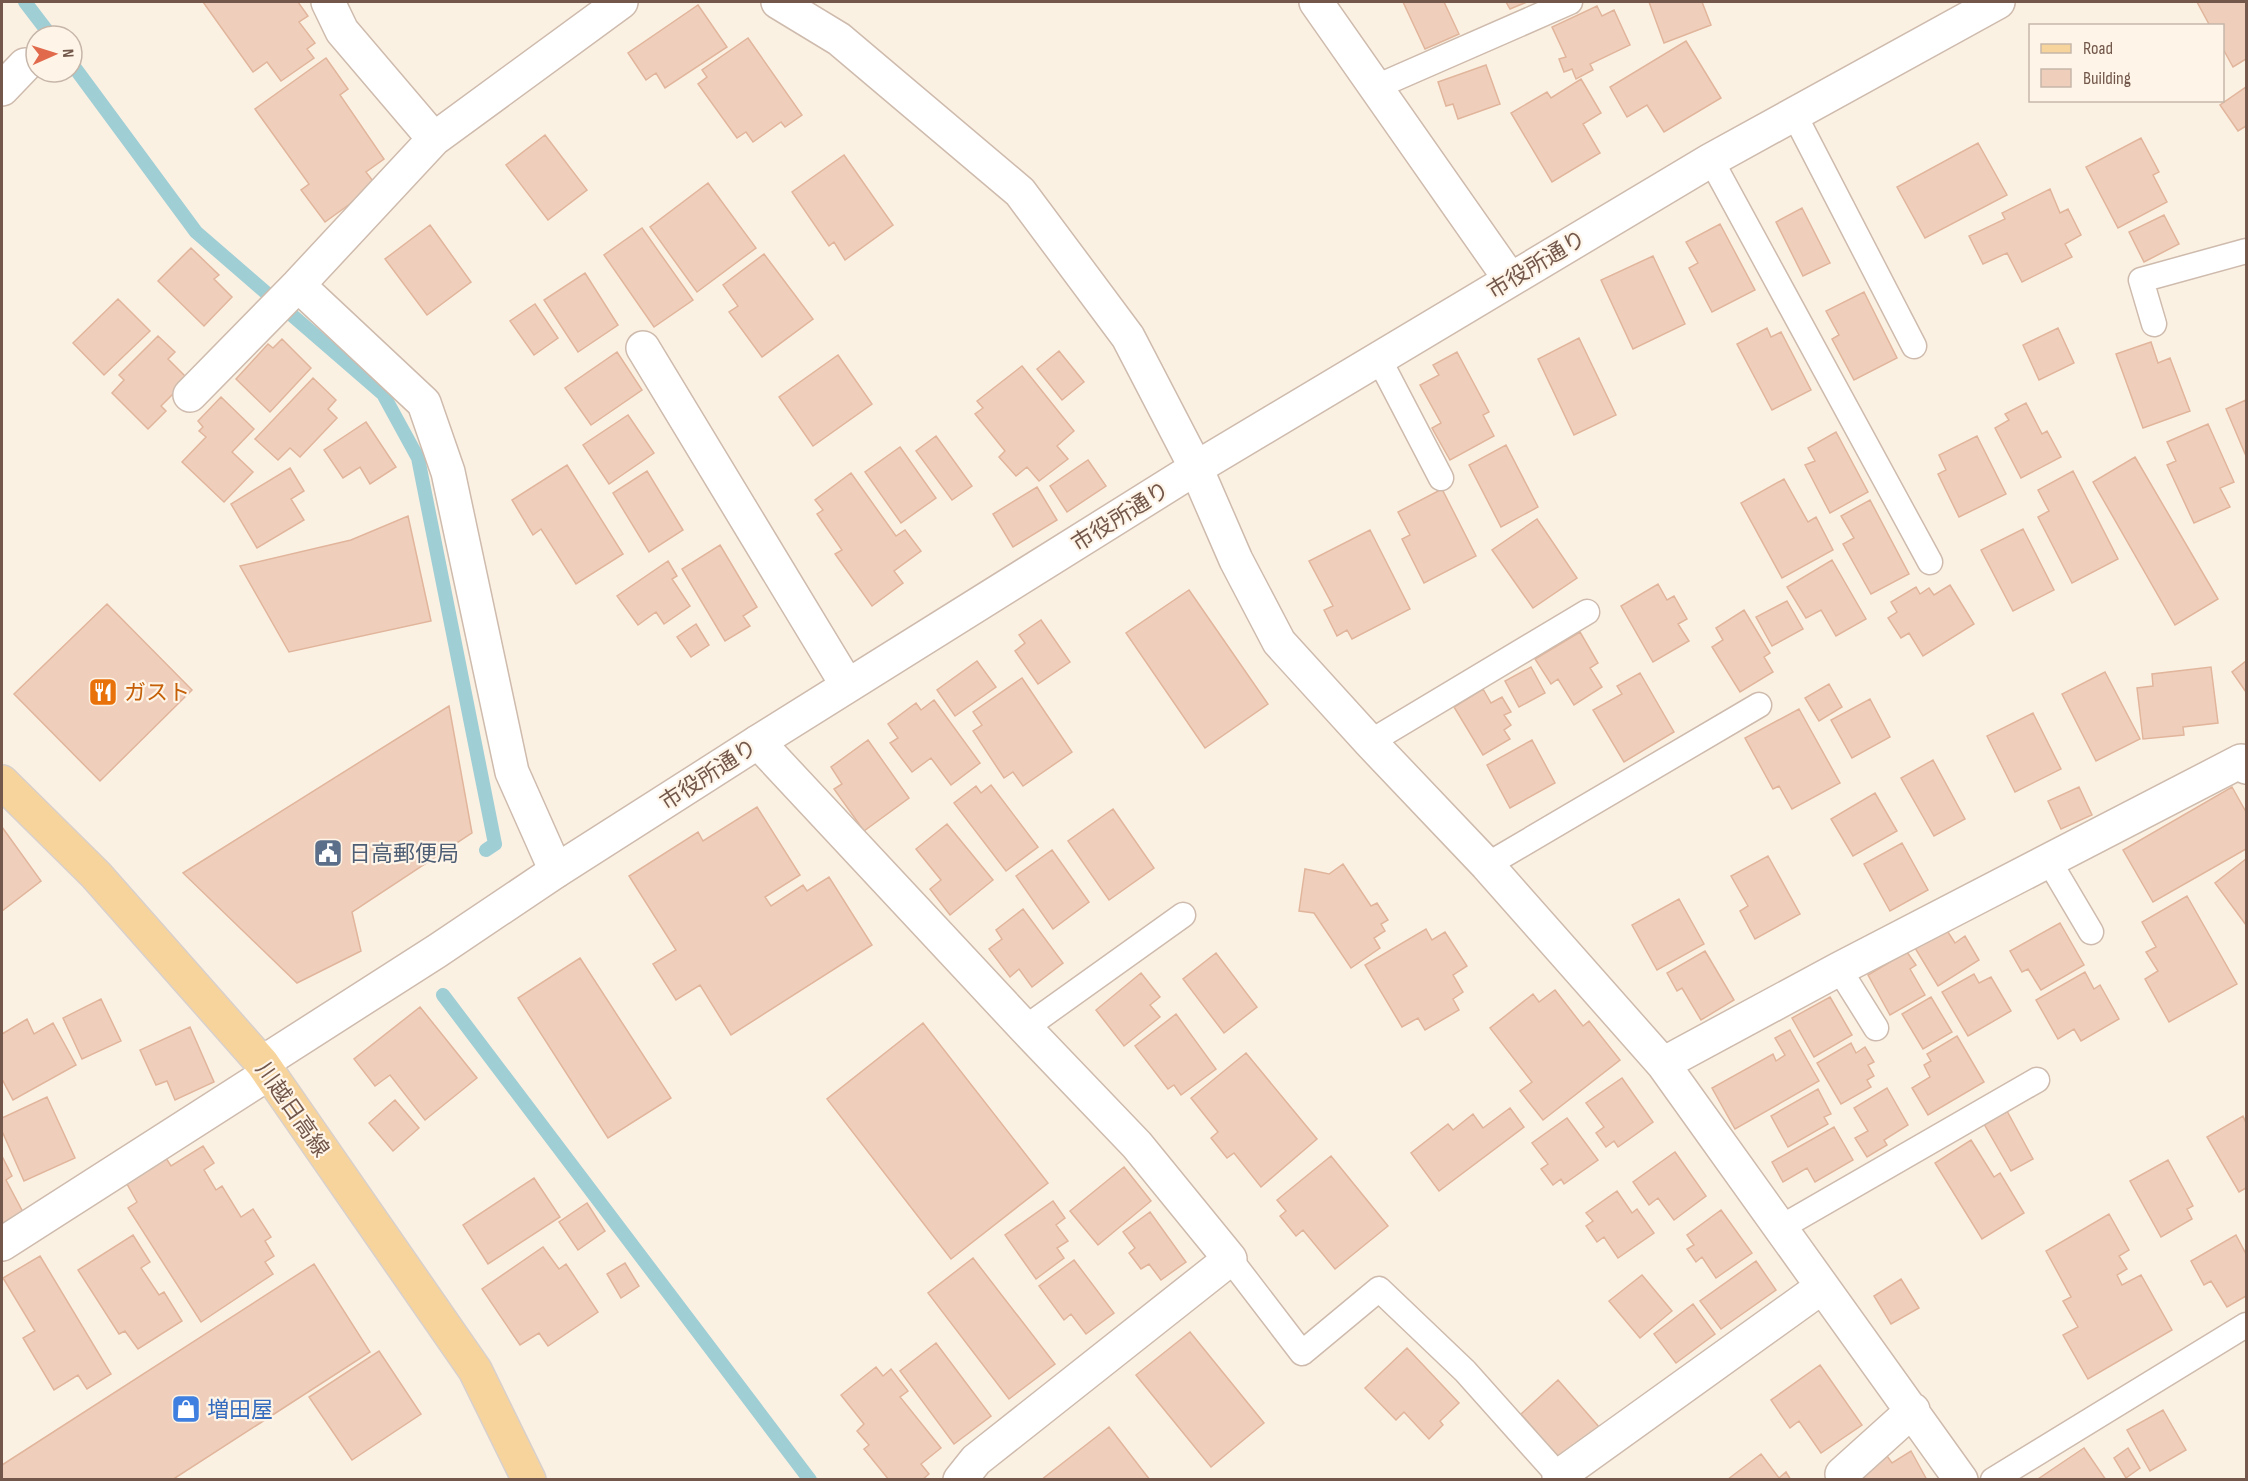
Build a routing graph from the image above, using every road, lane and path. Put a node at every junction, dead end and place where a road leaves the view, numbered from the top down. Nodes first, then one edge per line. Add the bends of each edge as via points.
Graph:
1 (328, 2) edge
2 (621, 2) edge
3 (778, 2) edge
4 (1316, 2) edge
5 (1570, 2) edge
6 (1998, 2) edge
7 (24, 67) edge
8 (1376, 87) junction
9 (2, 88) edge
10 (1794, 114) junction
11 (434, 139) junction
12 (1711, 160) junction
13 (2247, 251) edge
14 (1510, 279) junction
15 (298, 285) junction
16 (2154, 324) dead end
17 (1914, 346) dead end
18 (643, 348) dead end
19 (1379, 359) junction
20 (190, 395) dead end
21 (1196, 468) junction
22 (1441, 478) dead end
23 (1930, 562) dead end
24 (1587, 612) dead end
25 (847, 685) junction
26 (1759, 705) dead end
27 (758, 742) junction
28 (1370, 742) junction
29 (2247, 767) edge
30 (2, 782) edge
31 (2049, 861) junction
32 (1486, 865) junction
33 (556, 871) junction
34 (1183, 915) dead end
35 (2091, 932) dead end
36 (1839, 969) junction
37 (1025, 1028) junction
38 (1876, 1028) dead end
39 (1663, 1064) junction
40 (265, 1068) junction
41 (2037, 1080) dead end
42 (1780, 1228) junction
43 (2, 1244) edge
44 (1230, 1259) junction
45 (1822, 1287) junction
46 (2247, 1325) edge
47 (1913, 1410) junction
48 (1842, 1474) dead end
49 (1560, 1478) edge
50 (529, 1479) edge
51 (960, 1479) edge
52 (1961, 1479) edge
53 (1993, 1479) edge

1 - 11 street via 342,31
2 - 11 street
3 - 21 street via 839,39 1020,192 1128,337
4 - 8 street
5 - 8 lane
6 - 10 street, 市役所通り
7 - 9 street
8 - 14 street
10 - 12 street, 市役所通り
10 - 17 lane
11 - 15 street
12 - 14 street, 市役所通り
12 - 23 lane
13 - 16 lane via 2141,280
14 - 19 street, 市役所通り
15 - 20 street
15 - 33 street via 424,403 448,472 512,772
18 - 25 street
19 - 21 street, 市役所通り
19 - 22 lane
21 - 25 street, 市役所通り
21 - 28 street via 1236,560 1279,642
24 - 28 lane
25 - 27 street, 市役所通り
26 - 32 lane
27 - 33 street, 市役所通り
27 - 37 street
28 - 32 street
29 - 31 street via 2241,761
30 - 40 main road, 川越日高線 via 96,875
31 - 35 lane
31 - 36 street
32 - 39 street
33 - 40 street, 市役所通り
34 - 37 lane
36 - 38 lane
36 - 39 street
37 - 44 street via 1137,1144
39 - 42 street
40 - 43 street, 市役所通り
40 - 50 main road, 川越日高線 via 475,1370
41 - 42 lane
42 - 45 street
44 - 49 lane via 1302,1353 1379,1289 1465,1371
44 - 51 street via 976,1460
45 - 47 street
45 - 49 street
46 - 53 lane
47 - 48 street
47 - 52 street

